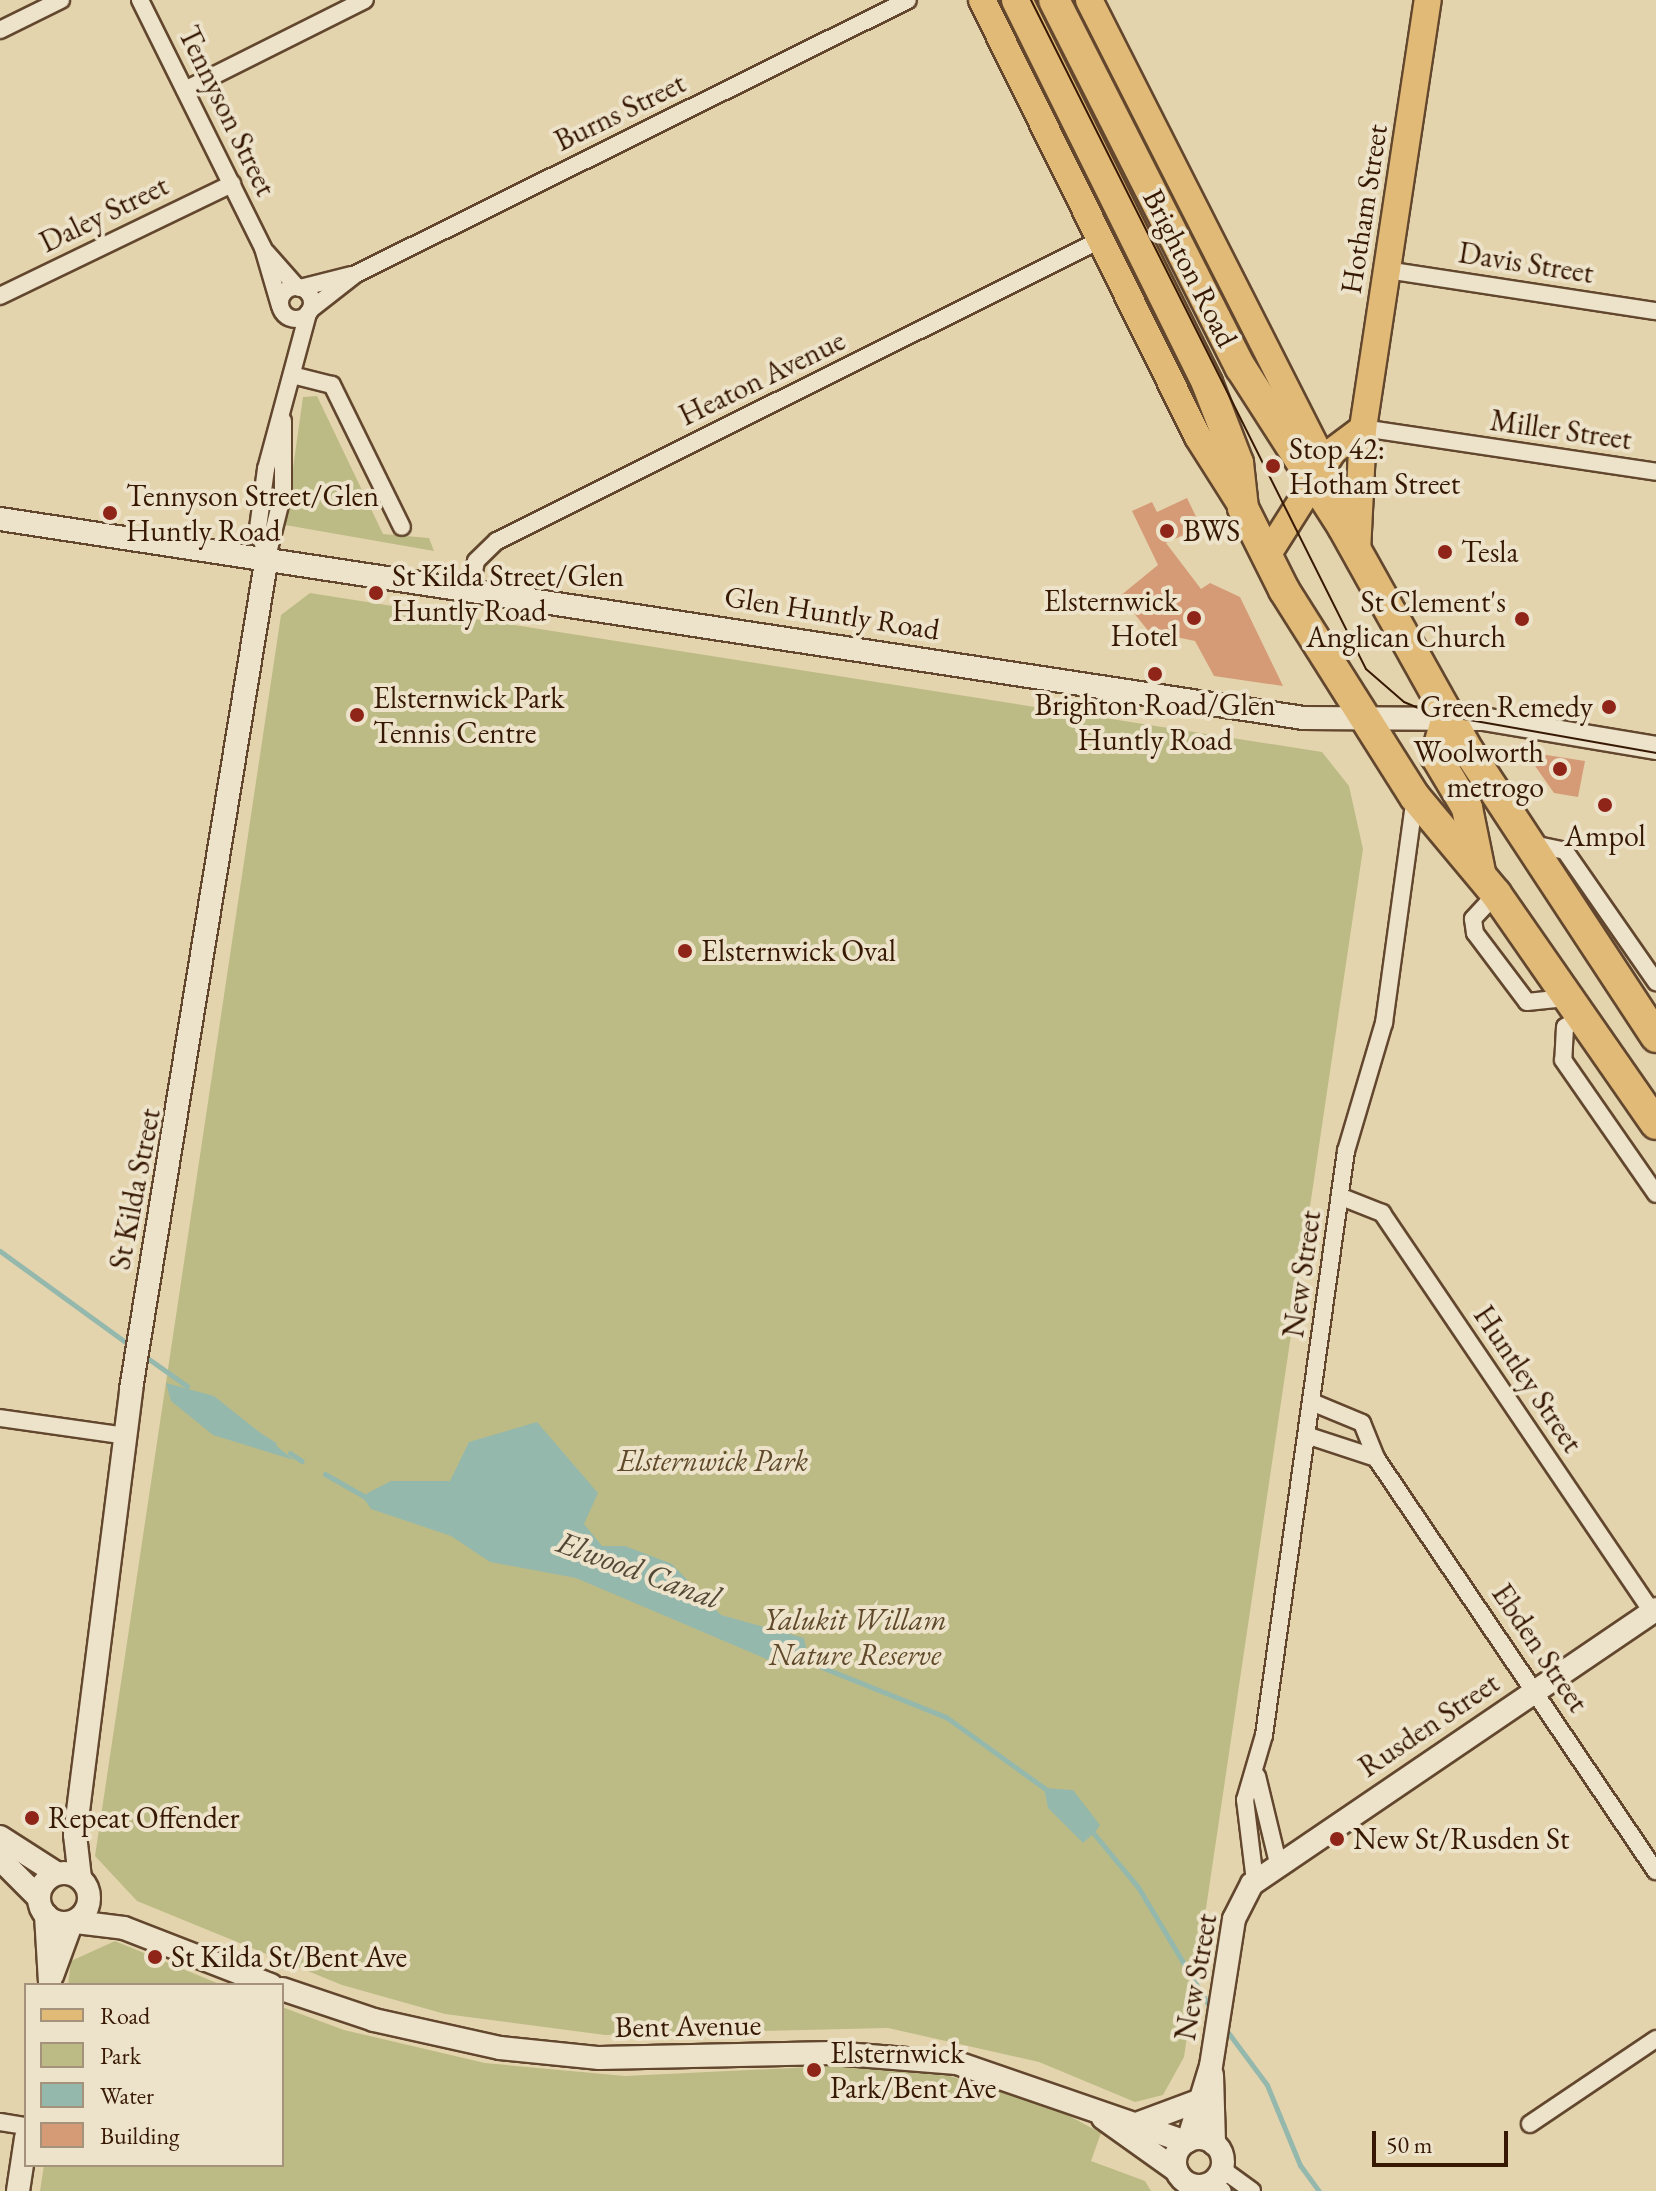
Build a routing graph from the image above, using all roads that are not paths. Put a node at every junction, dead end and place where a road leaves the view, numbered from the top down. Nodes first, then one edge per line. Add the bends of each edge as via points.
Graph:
1 (61, 0) edge
2 (140, 0) edge
3 (365, 0) edge
4 (908, 0) edge
5 (982, 0) edge
6 (1017, 0) edge
7 (1054, 0) edge
8 (1089, 0) edge
9 (1422, 1) edge
10 (998, 29) junction
11 (0, 30) edge
12 (1078, 46) junction
13 (1047, 60) junction
14 (185, 90) junction
15 (232, 184) junction
16 (1102, 239) junction
17 (263, 248) junction
18 (1387, 270) junction
19 (356, 274) junction
20 (298, 287) junction
21 (0, 296) edge
22 (283, 311) junction
23 (1656, 311) edge
24 (309, 312) junction
25 (292, 375) junction
26 (1363, 428) junction
27 (1656, 472) edge
28 (1318, 476) junction
29 (1243, 508) junction
30 (0, 521) edge
31 (402, 527) dead end
32 (1350, 540) junction
33 (267, 557) junction
34 (1266, 557) junction
35 (471, 587) junction
36 (1448, 718) junction
37 (1363, 720) junction
38 (1656, 748) edge
39 (1415, 797) junction
40 (1528, 843) junction
41 (1488, 884) junction
42 (1618, 928) junction
43 (1599, 952) junction
44 (1656, 982) edge
45 (1574, 1008) junction
46 (1656, 1037) edge
47 (1656, 1124) edge
48 (1656, 1194) edge
49 (1344, 1198) junction
50 (1314, 1403) junction
51 (0, 1418) edge
52 (127, 1436) junction
53 (1309, 1436) junction
54 (1376, 1458) junction
55 (1654, 1610) edge
56 (1535, 1690) junction
57 (1256, 1762) junction
58 (75, 1835) junction
59 (0, 1837) edge
60 (0, 1859) edge
61 (1278, 1863) junction
62 (55, 1870) junction
63 (1656, 1871) edge
64 (83, 1887) junction
65 (1249, 1890) junction
66 (42, 1907) junction
67 (74, 1923) junction
68 (124, 1928) junction
69 (49, 1983) edge
70 (49, 1983) edge
71 (266, 1983) edge
72 (284, 1990) edge
73 (1656, 2039) edge
74 (1211, 2066) junction
75 (1198, 2101) junction
76 (1096, 2112) junction
77 (0, 2122) edge
78 (1139, 2123) junction
79 (1530, 2124) dead end
80 (24, 2126) edge
81 (1187, 2142) junction
82 (1214, 2144) junction
83 (24, 2151) edge
84 (1177, 2179) edge
85 (1213, 2184) edge
86 (18, 2191) edge
87 (1252, 2191) edge

1 - 11 street
2 - 14 street, Tennyson Street
3 - 14 street
4 - 19 street, Burns Street
5 - 10 main road, Brighton Road
6 - 13 highway, Brighton Road
7 - 12 highway, Brighton Road
8 - 28 main road, Brighton Road
9 - 18 main road, Hotham Street
10 - 13 main road via 1040,63
10 - 16 main road, Brighton Road
12 - 13 highway
12 - 28 highway, Brighton Road via 1225,337
13 - 29 highway, Brighton Road via 1207,383 1238,463
14 - 15 street, Tennyson Street
15 - 17 street, Tennyson Street
15 - 21 street, Daley Street
16 - 29 main road, Brighton Road via 1215,470
16 - 35 street, Heaton Avenue via 497,541 476,561
17 - 20 street, Tennyson Street
17 - 22 street, Tennyson Street
18 - 23 street, Davis Street
18 - 26 main road, Hotham Street
19 - 20 street, Burns Street
19 - 24 street, Burns Street
20 - 22 street via 285,291
20 - 24 street, Tennyson Street via 311,298
22 - 24 street
22 - 25 street, Tennyson Street
24 - 25 street
25 - 31 street via 319,376 334,388
25 - 33 street, St Kilda Street via 267,459 258,528
26 - 27 street, Miller Street
26 - 28 main road
26 - 32 main road, Hotham Street
28 - 32 highway, Brighton Road
28 - 34 main road
29 - 34 highway, Brighton Road
30 - 33 main road, Glen Huntly Road
32 - 36 highway, Brighton Road
33 - 35 main road, Glen Huntly Road
33 - 52 main road, St Kilda Street via 143,1307
34 - 37 highway, Brighton Road
35 - 37 main road, Glen Huntly Road via 1175,701
36 - 37 main road, Glen Huntly Road
36 - 38 main road, Glen Huntly Road
36 - 40 highway, Brighton Road
36 - 41 highway via 1436,756 1467,808
37 - 39 highway, Brighton Road
39 - 41 highway, Brighton Road
39 - 49 street, New Street via 1388,1006 1349,1136
40 - 42 street via 1565,851
40 - 43 highway, Brighton Road
41 - 45 highway, Brighton Road
42 - 43 street
42 - 44 street
43 - 46 highway, Brighton Road
45 - 47 highway, Brighton Road
45 - 48 street via 1565,1027 1563,1060
49 - 50 street, New Street
49 - 55 street, Huntley Street via 1378,1207
50 - 53 street, New Street
50 - 54 street, Ebden Street via 1362,1423
51 - 52 street
52 - 58 main road, St Kilda Street
53 - 54 street
53 - 57 street, New Street
54 - 56 street, Ebden Street
55 - 56 main road, Rusden Street
56 - 61 main road, Rusden Street
56 - 63 street, Ebden Street
57 - 61 street, New Street via 1262,1822
57 - 65 street, New Street via 1244,1816
58 - 62 main road, St Kilda Street
58 - 64 main road, St Kilda Street
59 - 62 main road
60 - 66 main road
61 - 65 main road, Rusden Street
62 - 64 main road
62 - 66 main road, St Kilda Street
64 - 67 main road
64 - 68 main road
65 - 74 main road, New Street via 1224,1980
66 - 67 main road
66 - 69 main road
67 - 68 main road
67 - 70 main road
68 - 71 main road
72 - 76 main road, Bent Avenue via 374,2020 500,2048 599,2058 832,2053 957,2063
73 - 79 street
74 - 75 main road, New Street
74 - 82 main road, New Street
75 - 78 main road
75 - 81 main road, New Street
76 - 78 main road, Bent Avenue
76 - 84 main road, Bent Avenue
77 - 80 street
78 - 81 main road, Bent Avenue
81 - 82 main road, Bent Avenue
81 - 84 main road, New Street
82 - 85 main road, New Street
83 - 86 main road
84 - 85 main road, Bent Avenue
85 - 87 street

